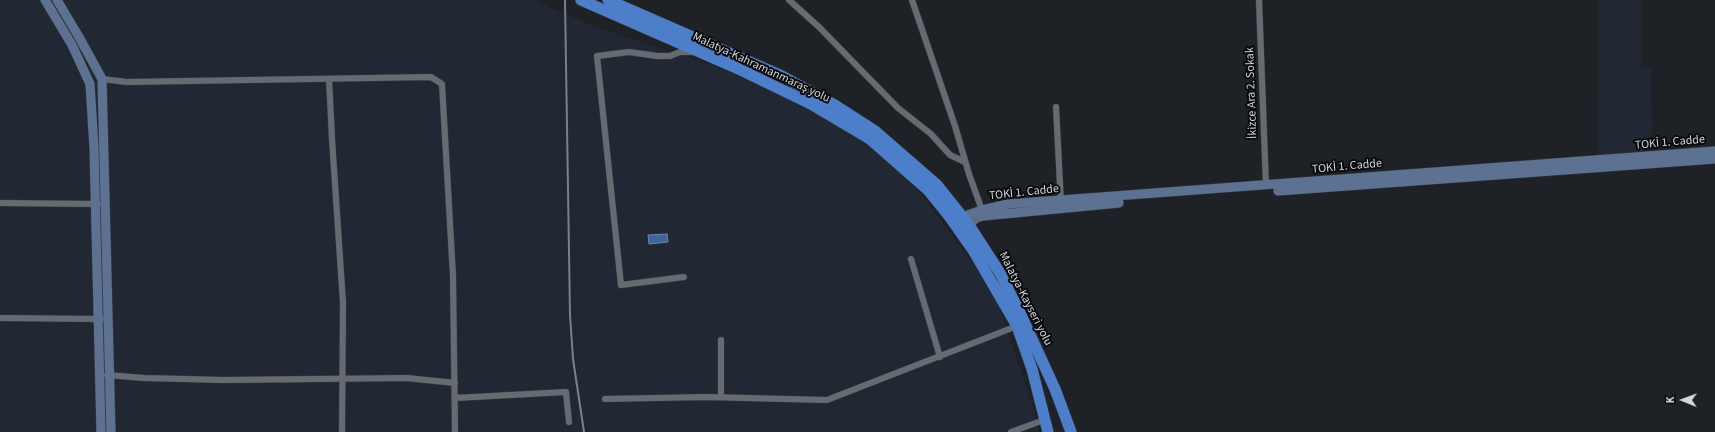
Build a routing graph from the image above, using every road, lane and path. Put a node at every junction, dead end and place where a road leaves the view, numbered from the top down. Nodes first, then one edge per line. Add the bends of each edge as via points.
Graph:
1 (45, 0) edge
2 (57, 0) edge
3 (608, 0) edge
4 (789, 0) edge
5 (912, 0) edge
6 (1259, 0) edge
7 (586, 2) edge
8 (696, 52) junction
9 (102, 78) junction
10 (329, 79) junction
11 (1056, 107) dead end
12 (1715, 151) edge
13 (1715, 159) edge
14 (965, 162) junction
15 (1266, 186) junction
16 (0, 203) edge
17 (101, 204) junction
18 (1061, 204) junction
19 (983, 213) junction
20 (966, 221) junction
21 (911, 259) dead end
22 (684, 277) dead end
23 (0, 318) edge
24 (99, 319) junction
25 (108, 319) junction
26 (1017, 326) junction
27 (721, 340) dead end
28 (940, 357) junction
29 (100, 375) junction
30 (110, 376) junction
31 (343, 380) junction
32 (455, 383) junction
33 (722, 397) junction
34 (455, 398) junction
35 (605, 399) dead end
36 (1044, 420) junction
37 (569, 422) dead end
38 (1031, 429) edge
39 (101, 432) edge
40 (111, 432) edge
41 (342, 432) edge
42 (455, 432) edge
43 (1011, 432) edge
44 (1048, 432) edge
45 (1071, 432) edge

1 - 17 main road via 72,45 90,84
2 - 9 main road
3 - 20 highway, Malatya-Kayseri yolu via 782,76 833,104 875,131 937,185
4 - 14 street via 898,108 932,134 950,155
5 - 14 street
6 - 15 street, İkizce Ara 2. Sokak
7 - 8 highway, Malatya-Kahramanmaraş yolu
8 - 22 street via 680,52 670,56 629,52 597,56 620,285
8 - 26 highway, Malatya-Kahramanmaraş yolu via 743,71 811,104 870,139 928,190 949,216 973,250
9 - 10 street via 127,82
9 - 17 main road
10 - 31 street via 343,303
10 - 32 street via 431,77 442,84 453,276
11 - 18 street
12 - 15 main road, TOKİ 1. Cadde
13 - 18 main road, TOKİ 1. Cadde
14 - 19 street
15 - 18 main road, TOKİ 1. Cadde
16 - 17 street
17 - 24 main road
17 - 25 main road
18 - 19 main road, TOKİ 1. Cadde
19 - 20 main road, TOKİ 1. Cadde
20 - 45 highway, Malatya-Kayseri yolu via 1000,273 1021,315
21 - 28 street
23 - 24 street
24 - 25 street
24 - 29 main road
25 - 30 main road
26 - 28 street
26 - 36 highway, Malatya-Kahramanmaraş yolu via 1032,369
27 - 33 street
28 - 33 street via 826,400
29 - 30 street
29 - 39 main road
30 - 31 street via 224,380
30 - 40 main road
31 - 32 street via 407,378
31 - 41 street
32 - 34 street
33 - 35 street
34 - 37 street via 566,392
34 - 42 street
36 - 38 street
36 - 44 highway, Malatya-Kahramanmaraş yolu
38 - 43 street

